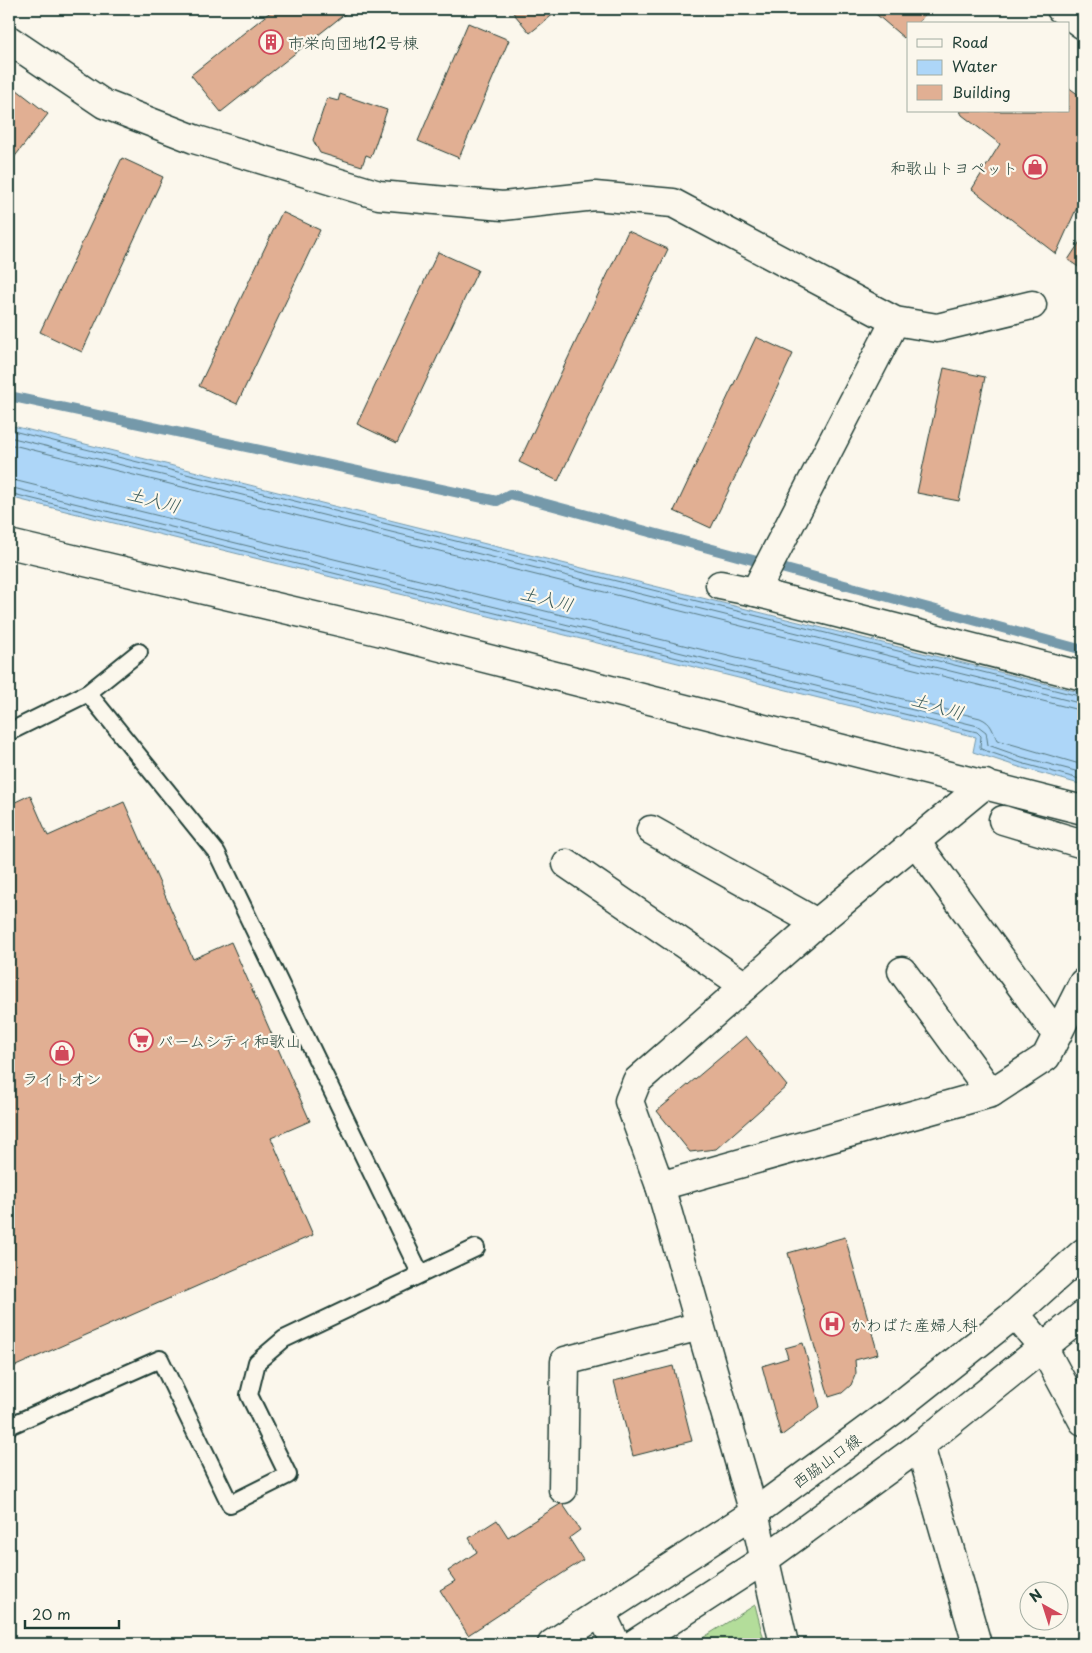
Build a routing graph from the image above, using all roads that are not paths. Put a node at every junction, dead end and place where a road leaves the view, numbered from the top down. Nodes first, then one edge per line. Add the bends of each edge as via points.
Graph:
1 (1061, 9) edge
2 (1083, 25) edge
3 (9, 40) edge
4 (1032, 305) dead end
5 (895, 321) junction
6 (9, 544) edge
7 (720, 585) dead end
8 (755, 592) junction
9 (139, 652) dead end
10 (1083, 676) edge
11 (88, 693) junction
12 (9, 732) edge
13 (985, 784) junction
14 (1083, 810) edge
15 (1002, 820) dead end
16 (650, 830) dead end
17 (916, 841) junction
18 (1083, 844) edge
19 (567, 864) dead end
20 (817, 923) junction
21 (902, 970) dead end
22 (1083, 983) edge
23 (745, 986) junction
24 (1057, 1035) junction
25 (991, 1093) junction
26 (660, 1186) junction
27 (476, 1248) dead end
28 (1083, 1253) edge
29 (420, 1273) junction
30 (1015, 1314) junction
31 (1083, 1315) edge
32 (700, 1326) junction
33 (1043, 1347) junction
34 (1083, 1421) edge
35 (9, 1426) edge
36 (920, 1446) junction
37 (563, 1489) dead end
38 (754, 1513) junction
39 (765, 1559) junction
40 (601, 1612) junction
41 (552, 1644) edge
42 (616, 1644) edge
43 (634, 1644) edge
44 (784, 1644) edge
45 (977, 1644) edge

1 - 2 street
3 - 5 street via 104,104 194,139 379,196 503,206 595,196 673,203
4 - 5 street via 937,328
5 - 8 street
6 - 13 street via 378,631
7 - 8 street
8 - 10 street
9 - 11 lane
11 - 12 lane
11 - 29 lane via 217,853
13 - 14 street
13 - 17 street
15 - 18 street
16 - 20 street
17 - 20 street
17 - 24 street
19 - 23 street
20 - 23 street
21 - 25 street
22 - 24 street
23 - 26 street via 638,1081 629,1101
24 - 25 street via 1046,1057
25 - 26 street
26 - 32 street
27 - 29 lane
28 - 30 street, 西脇山口線
29 - 35 lane via 284,1339 256,1362 249,1395 288,1475 230,1504 160,1359
30 - 33 street
30 - 38 street, 西脇山口線 via 899,1406
31 - 33 street
32 - 37 street via 564,1360
32 - 38 street
33 - 34 street
33 - 36 street
36 - 39 street
36 - 45 street
38 - 39 street
38 - 40 street, 西脇山口線
39 - 43 street
39 - 44 street
40 - 41 street, 西脇山口線
40 - 42 street

